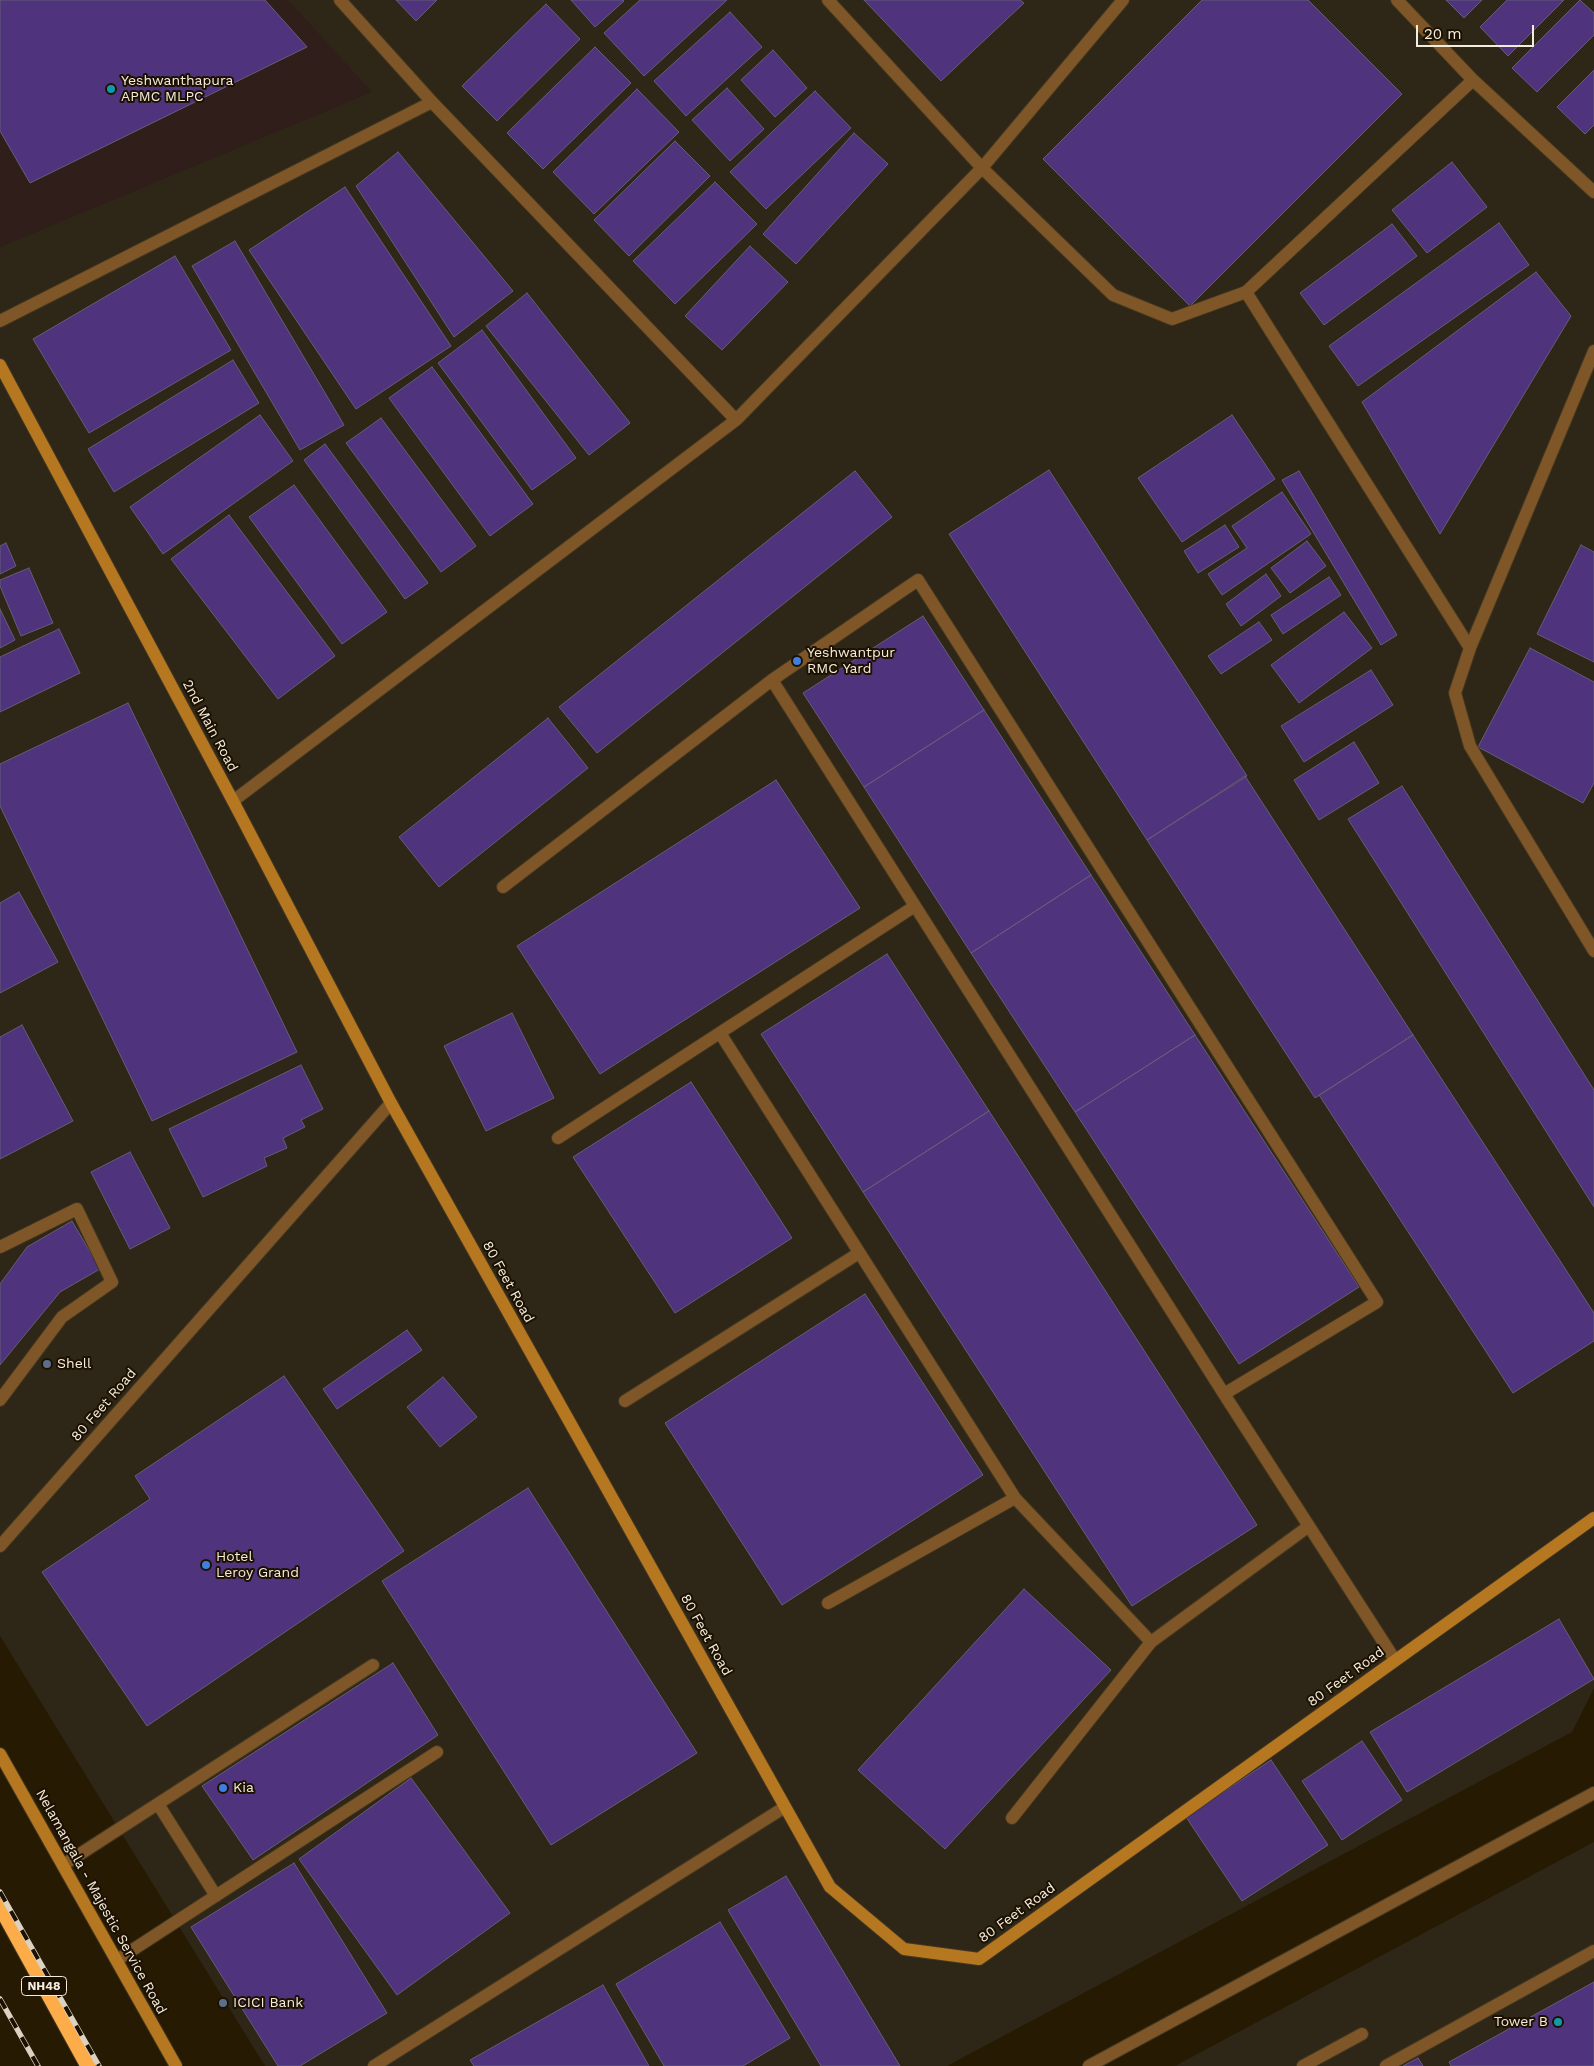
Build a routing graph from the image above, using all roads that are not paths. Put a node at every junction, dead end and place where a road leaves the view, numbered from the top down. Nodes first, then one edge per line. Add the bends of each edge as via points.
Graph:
1 (340, 0) edge
2 (828, 0) edge
3 (1123, 0) edge
4 (1397, 0) edge
5 (1473, 80) junction
6 (432, 102) junction
7 (982, 168) junction
8 (1594, 192) edge
9 (1246, 292) junction
10 (0, 321) edge
11 (1594, 351) edge
12 (0, 365) edge
13 (736, 420) junction
14 (1470, 648) junction
15 (772, 680) junction
16 (233, 801) junction
17 (503, 887) dead end
18 (915, 906) junction
19 (1594, 951) edge
20 (720, 1033) junction
21 (391, 1103) junction
22 (558, 1138) dead end
23 (0, 1247) edge
24 (859, 1253) junction
25 (1224, 1394) junction
26 (0, 1400) edge
27 (625, 1401) dead end
28 (1015, 1498) junction
29 (1594, 1518) edge
30 (1309, 1526) junction
31 (0, 1546) edge
32 (828, 1603) dead end
33 (1151, 1642) junction
34 (1395, 1660) junction
35 (373, 1665) dead end
36 (437, 1752) dead end
37 (0, 1754) edge
38 (1594, 1793) edge
39 (158, 1804) junction
40 (785, 1807) junction
41 (1012, 1818) dead end
42 (63, 1865) junction
43 (216, 1896) junction
44 (0, 1906) edge
45 (1594, 1951) edge
46 (117, 1960) junction
47 (1362, 2034) dead end
48 (88, 2066) edge
49 (176, 2066) edge
50 (374, 2066) edge
51 (1089, 2066) edge
52 (1302, 2066) edge
53 (1386, 2066) edge

1 - 6 street
2 - 7 street
3 - 7 street
4 - 5 street
5 - 8 street
5 - 9 street
6 - 10 street
6 - 13 street
7 - 9 street via 1114,295 1172,319
7 - 13 street
9 - 14 street
11 - 14 street
12 - 16 street, 2nd Main Road
13 - 16 street
14 - 19 street via 1455,693 1470,746
15 - 17 street
15 - 18 street
15 - 25 street via 918,580 1377,1302
16 - 21 street, 2nd Main Road
18 - 20 street
18 - 25 street
20 - 22 street
20 - 24 street
21 - 31 street, 80 Feet Road
21 - 40 street, 80 Feet Road
23 - 26 street via 77,1209 112,1282 62,1317
24 - 27 street
24 - 28 street
25 - 30 street
28 - 32 street
28 - 33 street
29 - 34 street, 80 Feet Road
30 - 33 street
30 - 34 street
33 - 41 street
34 - 40 street, 80 Feet Road via 979,1959 904,1949 830,1887
35 - 39 street
36 - 43 street
37 - 42 street, Nelamangala - Majestic Service Road
38 - 51 street
39 - 42 street
39 - 43 street
40 - 50 street
42 - 46 street, Nelamangala - Majestic Service Road
43 - 46 street
44 - 48 highway, NH48
45 - 53 street
46 - 49 street, Nelamangala - Majestic Service Road
47 - 52 street

